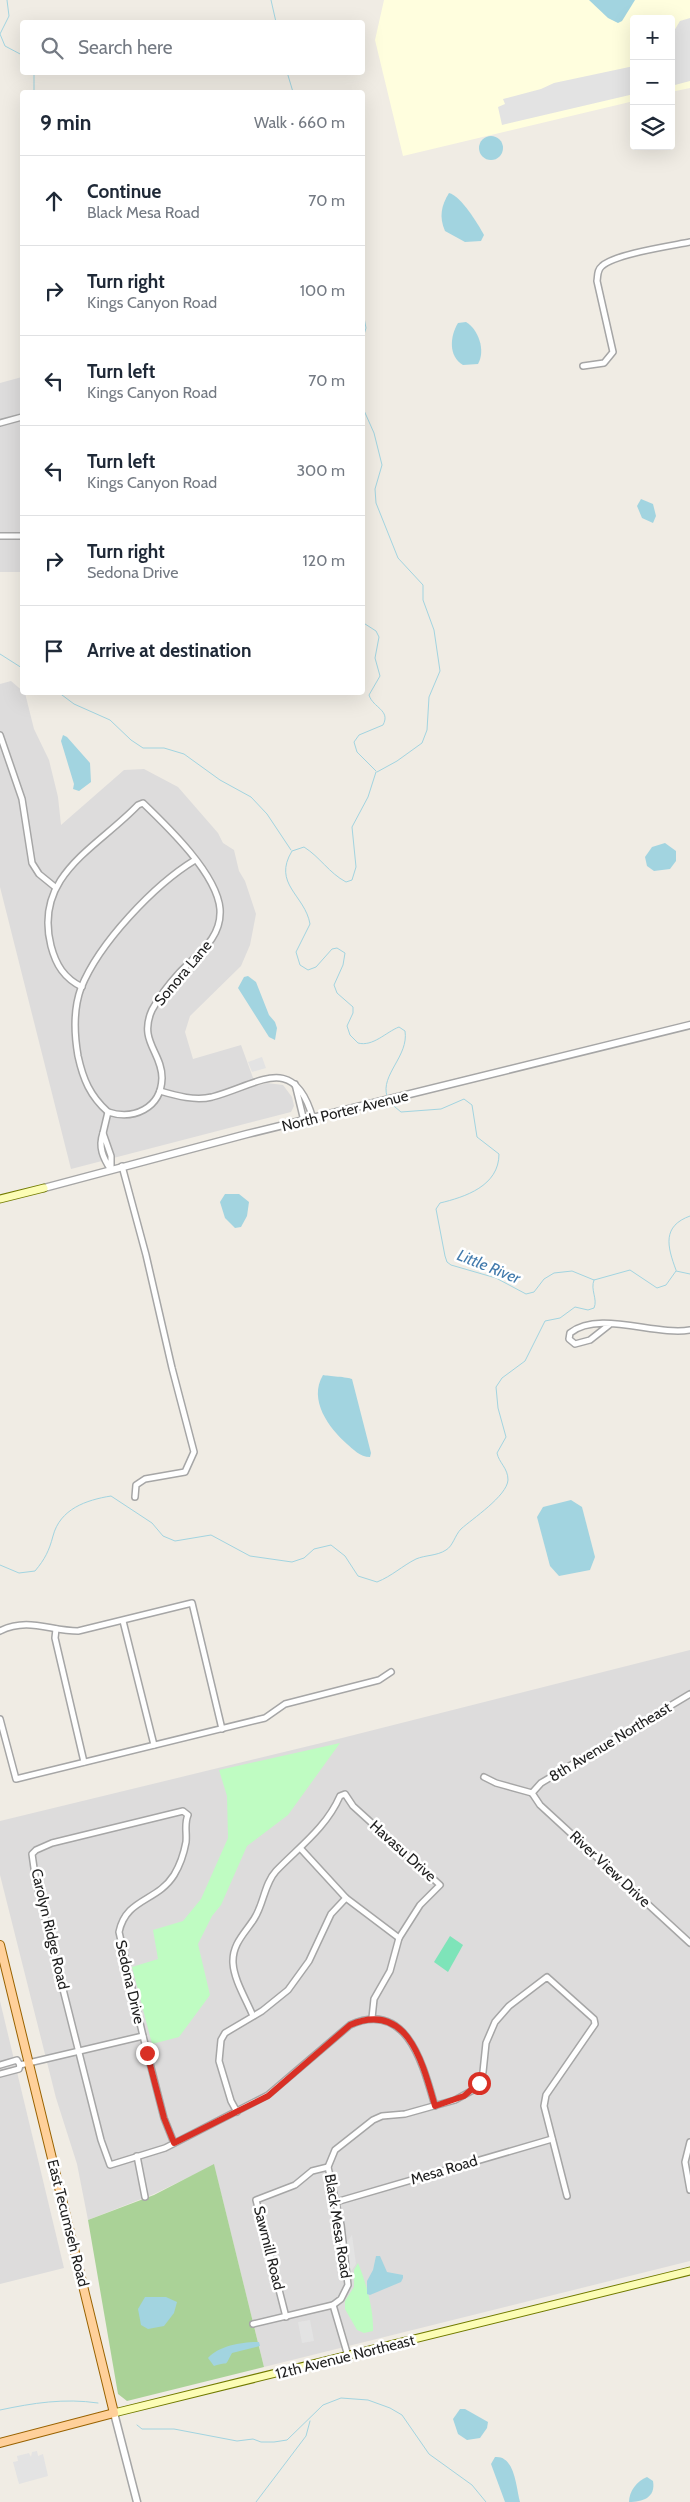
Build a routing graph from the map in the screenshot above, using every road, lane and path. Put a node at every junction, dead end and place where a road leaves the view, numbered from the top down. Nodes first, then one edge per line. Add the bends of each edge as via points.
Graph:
1 (690, 242) edge
2 (583, 366) dead end
3 (20, 418) edge
4 (0, 423) edge
5 (0, 536) edge
6 (20, 536) edge
7 (0, 735) edge
8 (195, 860) junction
9 (56, 887) junction
10 (82, 987) junction
11 (690, 1025) edge
12 (295, 1084) junction
13 (160, 1091) junction
14 (108, 1112) junction
15 (312, 1118) junction
16 (304, 1120) junction
17 (122, 1166) junction
18 (111, 1170) junction
19 (44, 1188) joint
20 (0, 1199) edge
21 (609, 1325) junction
22 (690, 1330) edge
23 (135, 1496) dead end
24 (123, 1621) junction
25 (56, 1628) junction
26 (0, 1631) edge
27 (391, 1672) dead end
28 (690, 1694) edge
29 (0, 1719) edge
30 (222, 1729) junction
31 (154, 1745) junction
32 (84, 1762) junction
33 (484, 1776) dead end
34 (532, 1793) junction
35 (188, 1815) joint
36 (300, 1849) junction
37 (346, 1898) junction
38 (399, 1938) junction
39 (690, 1943) edge
40 (0, 1945) edge
41 (253, 2016) junction
42 (372, 2018) junction
43 (143, 2036) junction
44 (79, 2051) junction
45 (29, 2063) junction
46 (0, 2065) edge
47 (20, 2065) junction
48 (0, 2074) edge
49 (435, 2106) junction
50 (237, 2112) junction
51 (552, 2139) junction
52 (690, 2142) edge
53 (174, 2143) junction
54 (137, 2156) junction
55 (328, 2167) junction
56 (690, 2190) edge
57 (567, 2196) dead end
58 (145, 2197) dead end
59 (336, 2202) junction
60 (690, 2271) edge
61 (333, 2305) junction
62 (286, 2316) junction
63 (253, 2324) dead end
64 (348, 2356) junction
65 (114, 2413) junction
66 (0, 2442) edge
67 (137, 2502) edge

1 - 2 street via 620,258 602,266 598,271 598,281 613,352 604,363
3 - 4 street
5 - 6 street
7 - 9 street via 22,799 32,863 39,874
8 - 9 street, Sonora Lane via 143,803 102,837
8 - 10 street via 160,888 119,929
8 - 13 street, Sonora Lane via 215,890 219,921 206,948 164,991 148,1021 149,1044 160,1069
9 - 10 street via 48,913 51,944 62,972
10 - 14 street via 75,1013 81,1067 93,1097
11 - 15 street, North Porter Avenue
12 - 13 street via 270,1078 211,1097 192,1098
12 - 15 street via 308,1101
12 - 16 street
13 - 14 street via 153,1103 138,1113 120,1116
14 - 18 street via 103,1133 111,1156
15 - 16 street, North Porter Avenue
16 - 17 street, North Porter Avenue
17 - 18 street, North Porter Avenue
17 - 23 street via 194,1452 185,1472 145,1480 136,1485
18 - 19 street, North Porter Avenue
19 - 20 main road, North Porter Avenue
21 - 21 street via 581,1326 570,1333 569,1339 575,1344 586,1342
21 - 22 street via 663,1331
24 - 25 street via 78,1631
24 - 30 street via 192,1603
24 - 31 street
25 - 26 street via 25,1625
25 - 32 street via 55,1638
27 - 30 street via 379,1680 285,1704 265,1718
28 - 34 street, 8th Avenue Northeast via 541,1783
29 - 32 street via 16,1779
30 - 31 street
31 - 32 street
33 - 34 street via 496,1784
34 - 39 street, River View Drive via 540,1805
35 - 43 street, Sedona Drive via 184,1852 174,1875 154,1894 131,1907 119,1932
35 - 44 street, Carolyn Ridge Road via 183,1810 52,1843 33,1852 34,1875
36 - 37 street
36 - 38 street, Havasu Drive via 323,1824 340,1796 348,1796 357,1810 439,1882 440,1887 420,1905
36 - 41 street via 271,1878 255,1918 234,1950 234,1969
37 - 38 street
37 - 41 street via 331,1914 310,1961 299,1977 278,2000
38 - 42 street, Havasu Drive via 390,1971 374,1999
40 - 45 main road, East Tecumseh Road
41 - 50 street via 225,2033 218,2050 218,2061
42 - 49 street via 400,2029 410,2039 424,2069
42 - 50 street via 350,2025 283,2084
43 - 44 street
43 - 53 street, Sedona Drive via 164,2118
44 - 45 street
44 - 54 street, Carolyn Ridge Road via 110,2165
45 - 47 street
45 - 65 main road, East Tecumseh Road
46 - 47 street via 17,2060
47 - 48 street via 19,2069
49 - 51 street, Black Mesa Road via 464,2096 479,2083 486,2043 495,2022 544,1977 549,1977 594,2019 595,2024 546,2095 544,2106
49 - 55 street, Black Mesa Road via 373,2120 335,2150
50 - 53 street
51 - 57 street
51 - 59 street, Mesa Road
52 - 56 street via 685,2162
53 - 54 street
54 - 58 street
55 - 59 street, Black Mesa Road
55 - 62 street, Sawmill Road via 312,2171 295,2185 256,2200
59 - 61 street, Black Mesa Road via 348,2285 341,2299
60 - 64 main road, 12th Avenue Northeast
61 - 62 street
61 - 64 street
62 - 63 street
64 - 65 main road, 12th Avenue Northeast
65 - 66 main road, 12th Avenue Northeast
65 - 67 street, East Tecumseh Road

